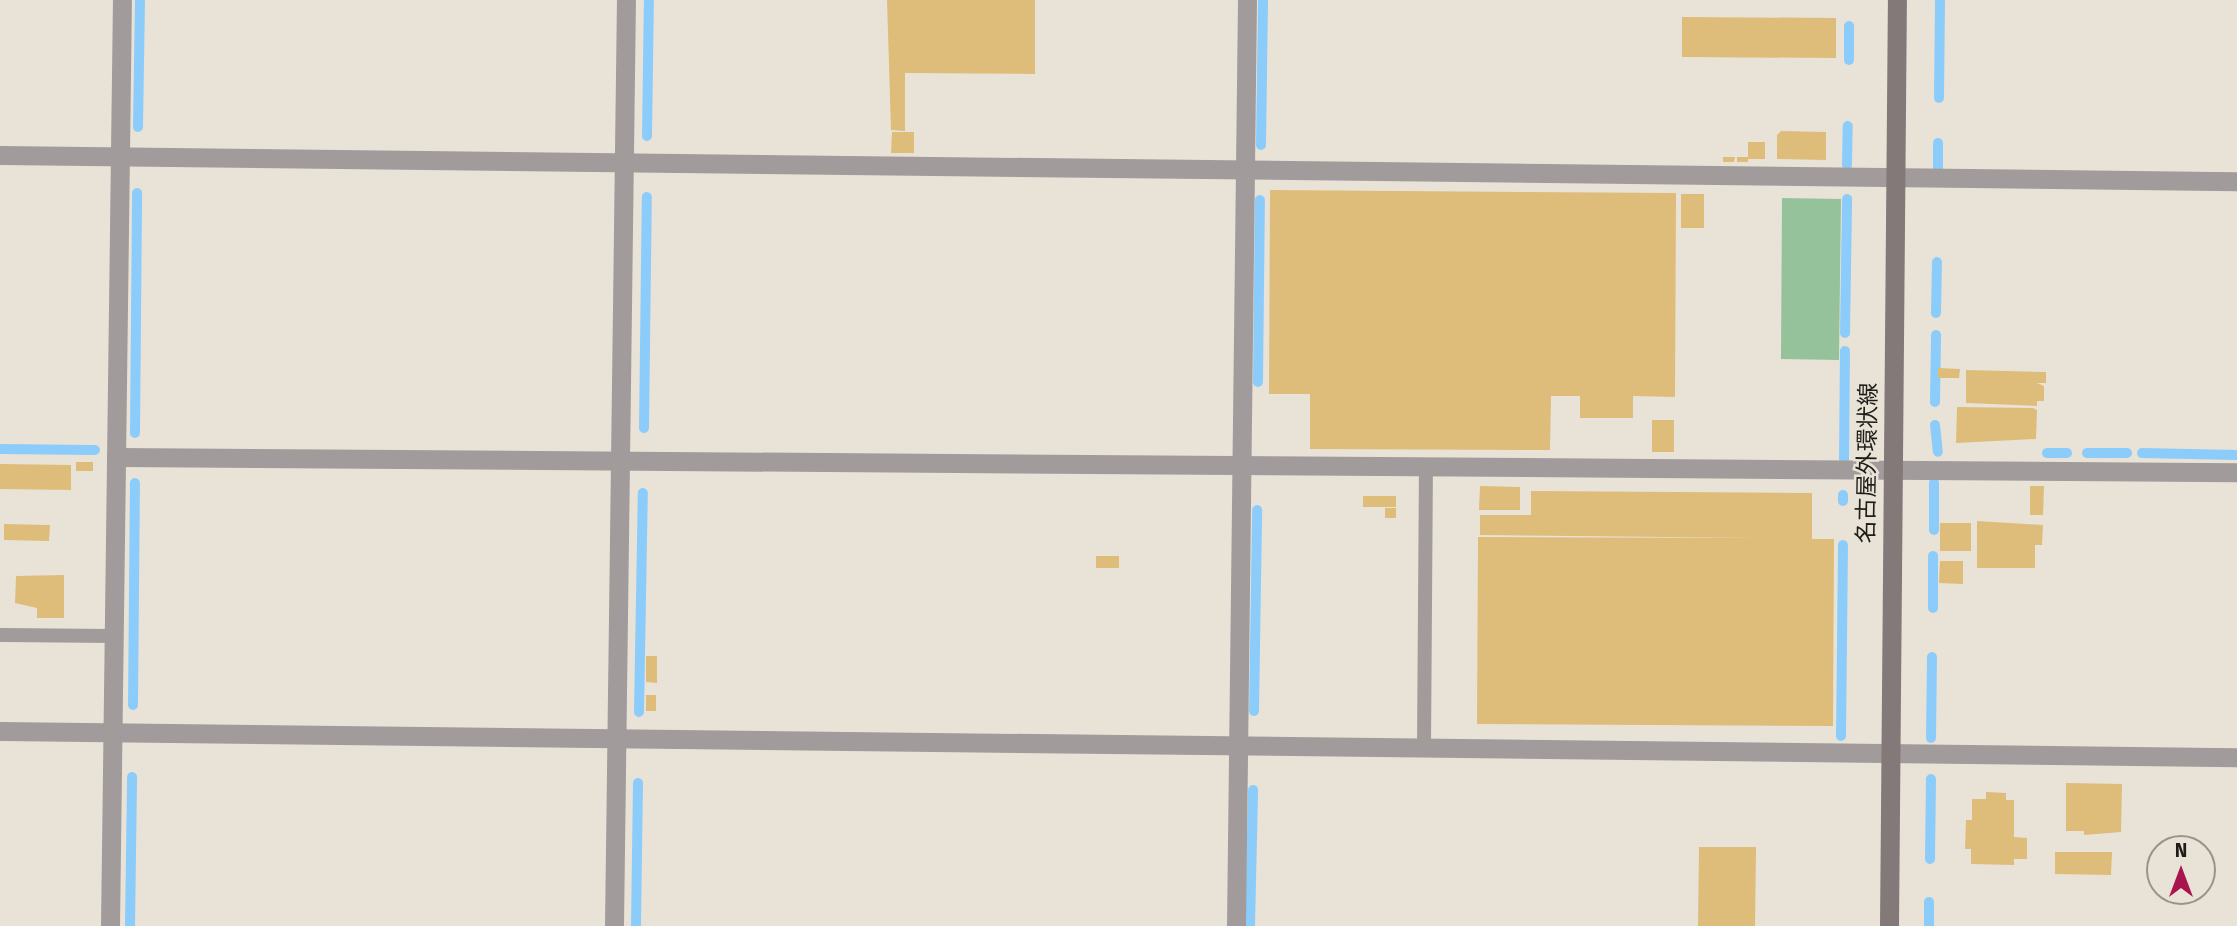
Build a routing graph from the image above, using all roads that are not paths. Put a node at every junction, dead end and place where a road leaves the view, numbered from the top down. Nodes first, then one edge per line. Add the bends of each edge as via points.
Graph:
1 (122, 0) edge
2 (626, 0) edge
3 (1247, 0) edge
4 (1897, 0) edge
5 (0, 155) edge
6 (120, 157) junction
7 (624, 163) junction
8 (1245, 170) junction
9 (1896, 177) junction
10 (2237, 181) edge
11 (116, 457) junction
12 (620, 460) junction
13 (1241, 464) junction
14 (1426, 465) junction
15 (1891, 468) junction
16 (2237, 472) edge
17 (0, 635) edge
18 (114, 636) junction
19 (0, 731) edge
20 (113, 732) junction
21 (617, 738) junction
22 (1238, 745) junction
23 (1424, 747) junction
24 (1890, 752) junction
25 (2237, 757) edge
26 (110, 926) edge
27 (614, 926) edge
28 (1236, 926) edge
29 (1889, 926) edge

1 - 6 street
2 - 7 street
3 - 8 street
4 - 9 main road, 名古屋外環状線
5 - 6 street
6 - 7 street
6 - 11 street
7 - 8 street
7 - 12 street
8 - 9 street
8 - 13 street
9 - 10 street
9 - 15 main road, 名古屋外環状線
11 - 12 street
11 - 18 street
12 - 13 street
12 - 21 street
13 - 14 street
13 - 22 street
14 - 15 street
14 - 23 lane
15 - 16 street
15 - 24 main road, 名古屋外環状線
17 - 18 lane
18 - 20 street
19 - 20 street
20 - 21 street
20 - 26 street
21 - 22 street
21 - 27 street
22 - 23 street
22 - 28 street
23 - 24 street
24 - 25 street
24 - 29 main road, 名古屋外環状線

